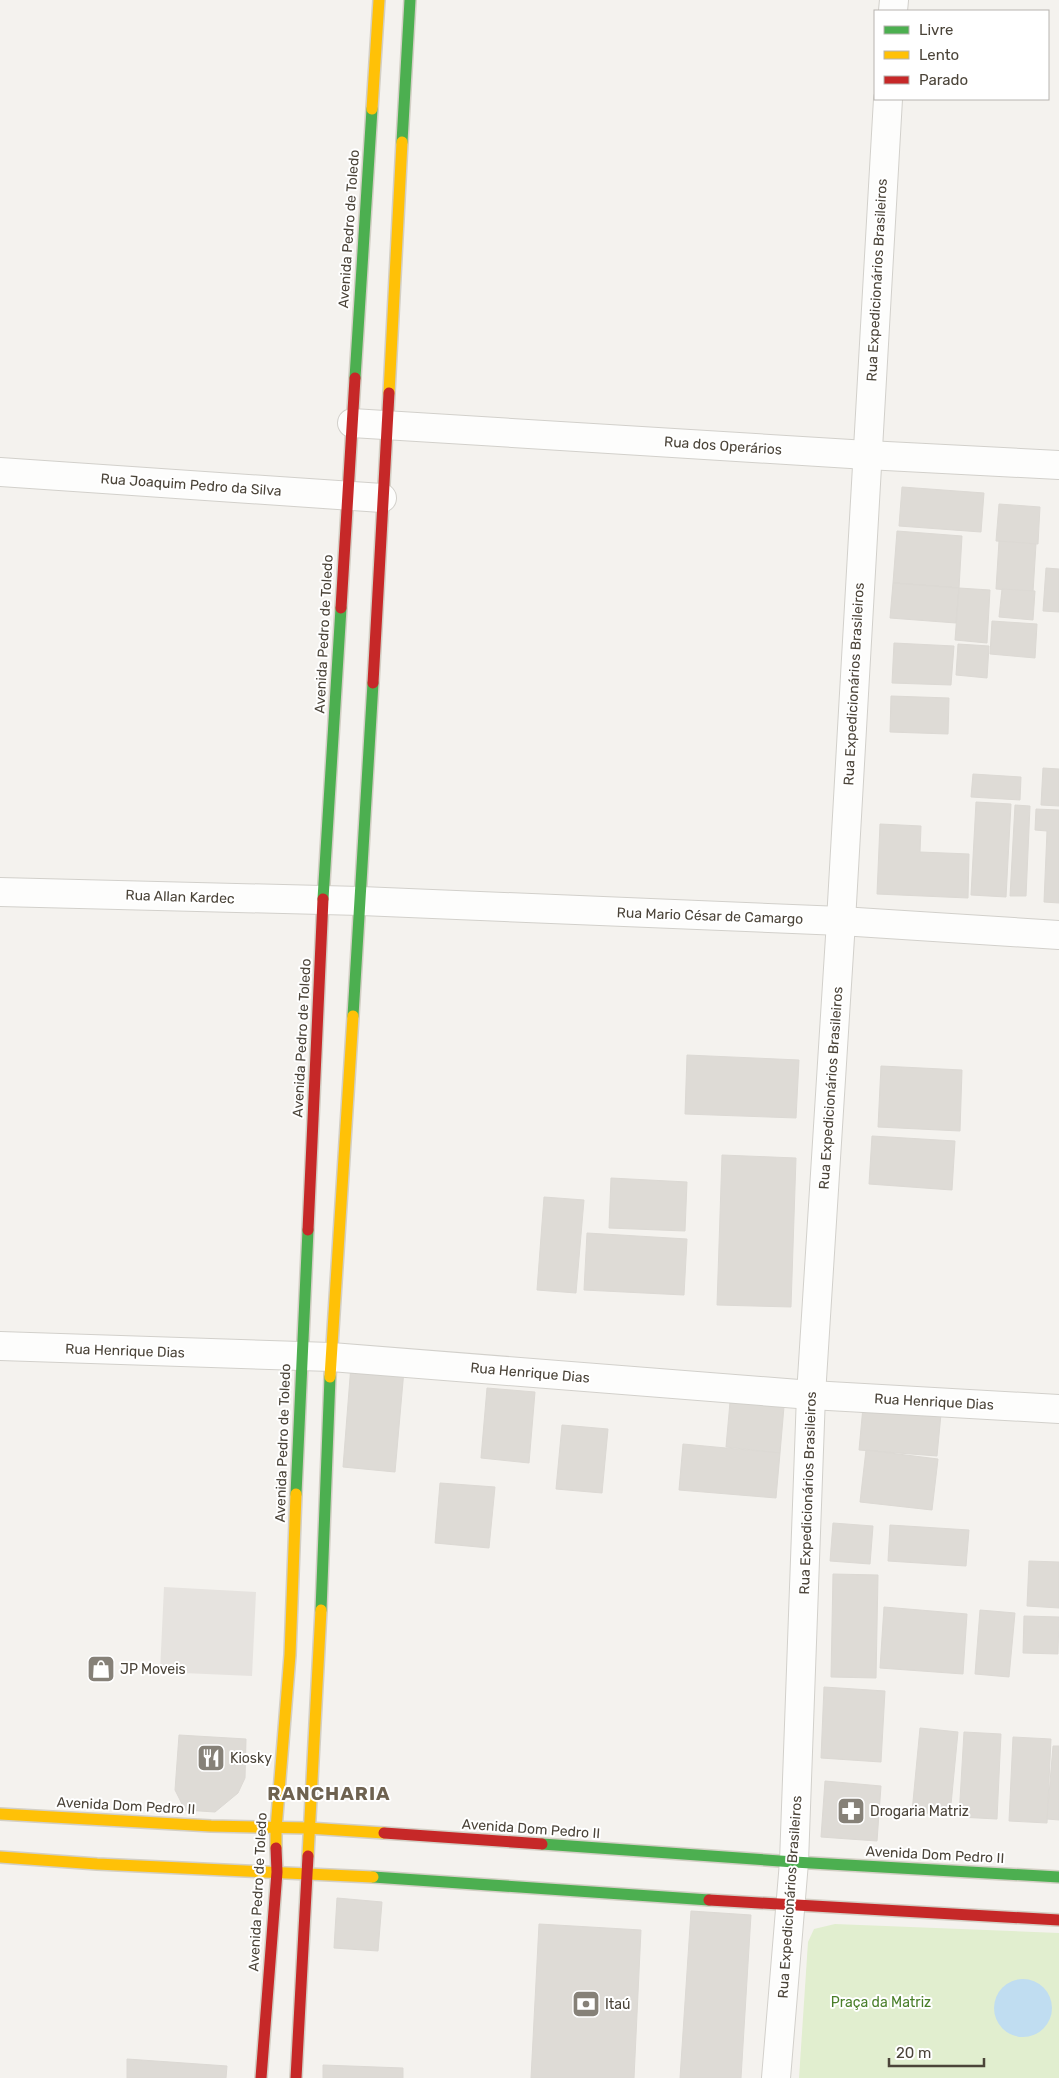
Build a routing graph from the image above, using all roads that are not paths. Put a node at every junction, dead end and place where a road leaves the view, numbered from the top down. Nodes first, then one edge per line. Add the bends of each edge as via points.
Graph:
1 (379, 0) edge
2 (410, 0) edge
3 (888, 100) edge
4 (352, 423) junction
5 (387, 425) junction
6 (866, 455) junction
7 (1059, 465) edge
8 (0, 472) edge
9 (347, 496) junction
10 (382, 498) junction
11 (0, 892) edge
12 (324, 901) junction
13 (361, 901) junction
14 (841, 921) junction
15 (1059, 935) edge
16 (0, 1346) edge
17 (302, 1357) junction
18 (331, 1358) junction
19 (811, 1395) junction
20 (1059, 1409) edge
21 (0, 1814) edge
22 (308, 1828) junction
23 (276, 1829) junction
24 (0, 1857) edge
25 (794, 1862) junction
26 (277, 1872) junction
27 (307, 1873) junction
28 (1059, 1878) edge
29 (791, 1906) junction
30 (1059, 1920) edge
31 (261, 2078) edge
32 (296, 2078) edge
33 (776, 2078) edge

1 - 4 main road, Avenida Pedro de Toledo
2 - 5 main road
3 - 6 street, Rua Expedicionários Brasileiros
4 - 5 street, Rua dos Operários
4 - 9 main road, Avenida Pedro de Toledo
5 - 6 street, Rua dos Operários
5 - 10 main road
6 - 7 street, Rua dos Operários
6 - 14 street, Rua Expedicionários Brasileiros
8 - 9 street, Rua Joaquim Pedro da Silva
9 - 10 street, Rua Joaquim Pedro da Silva
9 - 12 main road, Avenida Pedro de Toledo
10 - 13 main road
11 - 12 street, Rua Allan Kardec
12 - 13 street, Rua Allan Kardec
12 - 17 main road, Avenida Pedro de Toledo
13 - 14 street, Rua Mario César de Camargo
13 - 18 main road
14 - 15 street, Rua Mario César de Camargo
14 - 19 street, Rua Expedicionários Brasileiros
16 - 17 street, Rua Henrique Dias
17 - 18 street, Rua Henrique Dias
17 - 23 main road, Avenida Pedro de Toledo via 290,1655
18 - 19 street, Rua Henrique Dias
18 - 22 main road
19 - 20 street, Rua Henrique Dias
19 - 25 street, Rua Expedicionários Brasileiros
21 - 23 main road, Avenida Dom Pedro II
22 - 23 main road, Avenida Dom Pedro II
22 - 25 main road, Avenida Dom Pedro II
22 - 27 main road
23 - 26 main road, Avenida Pedro de Toledo
24 - 26 main road
25 - 28 main road, Avenida Dom Pedro II
25 - 29 street, Rua Expedicionários Brasileiros
26 - 27 main road
26 - 31 main road, Avenida Pedro de Toledo
27 - 29 main road
27 - 32 main road
29 - 30 main road
29 - 33 street, Rua Expedicionários Brasileiros

